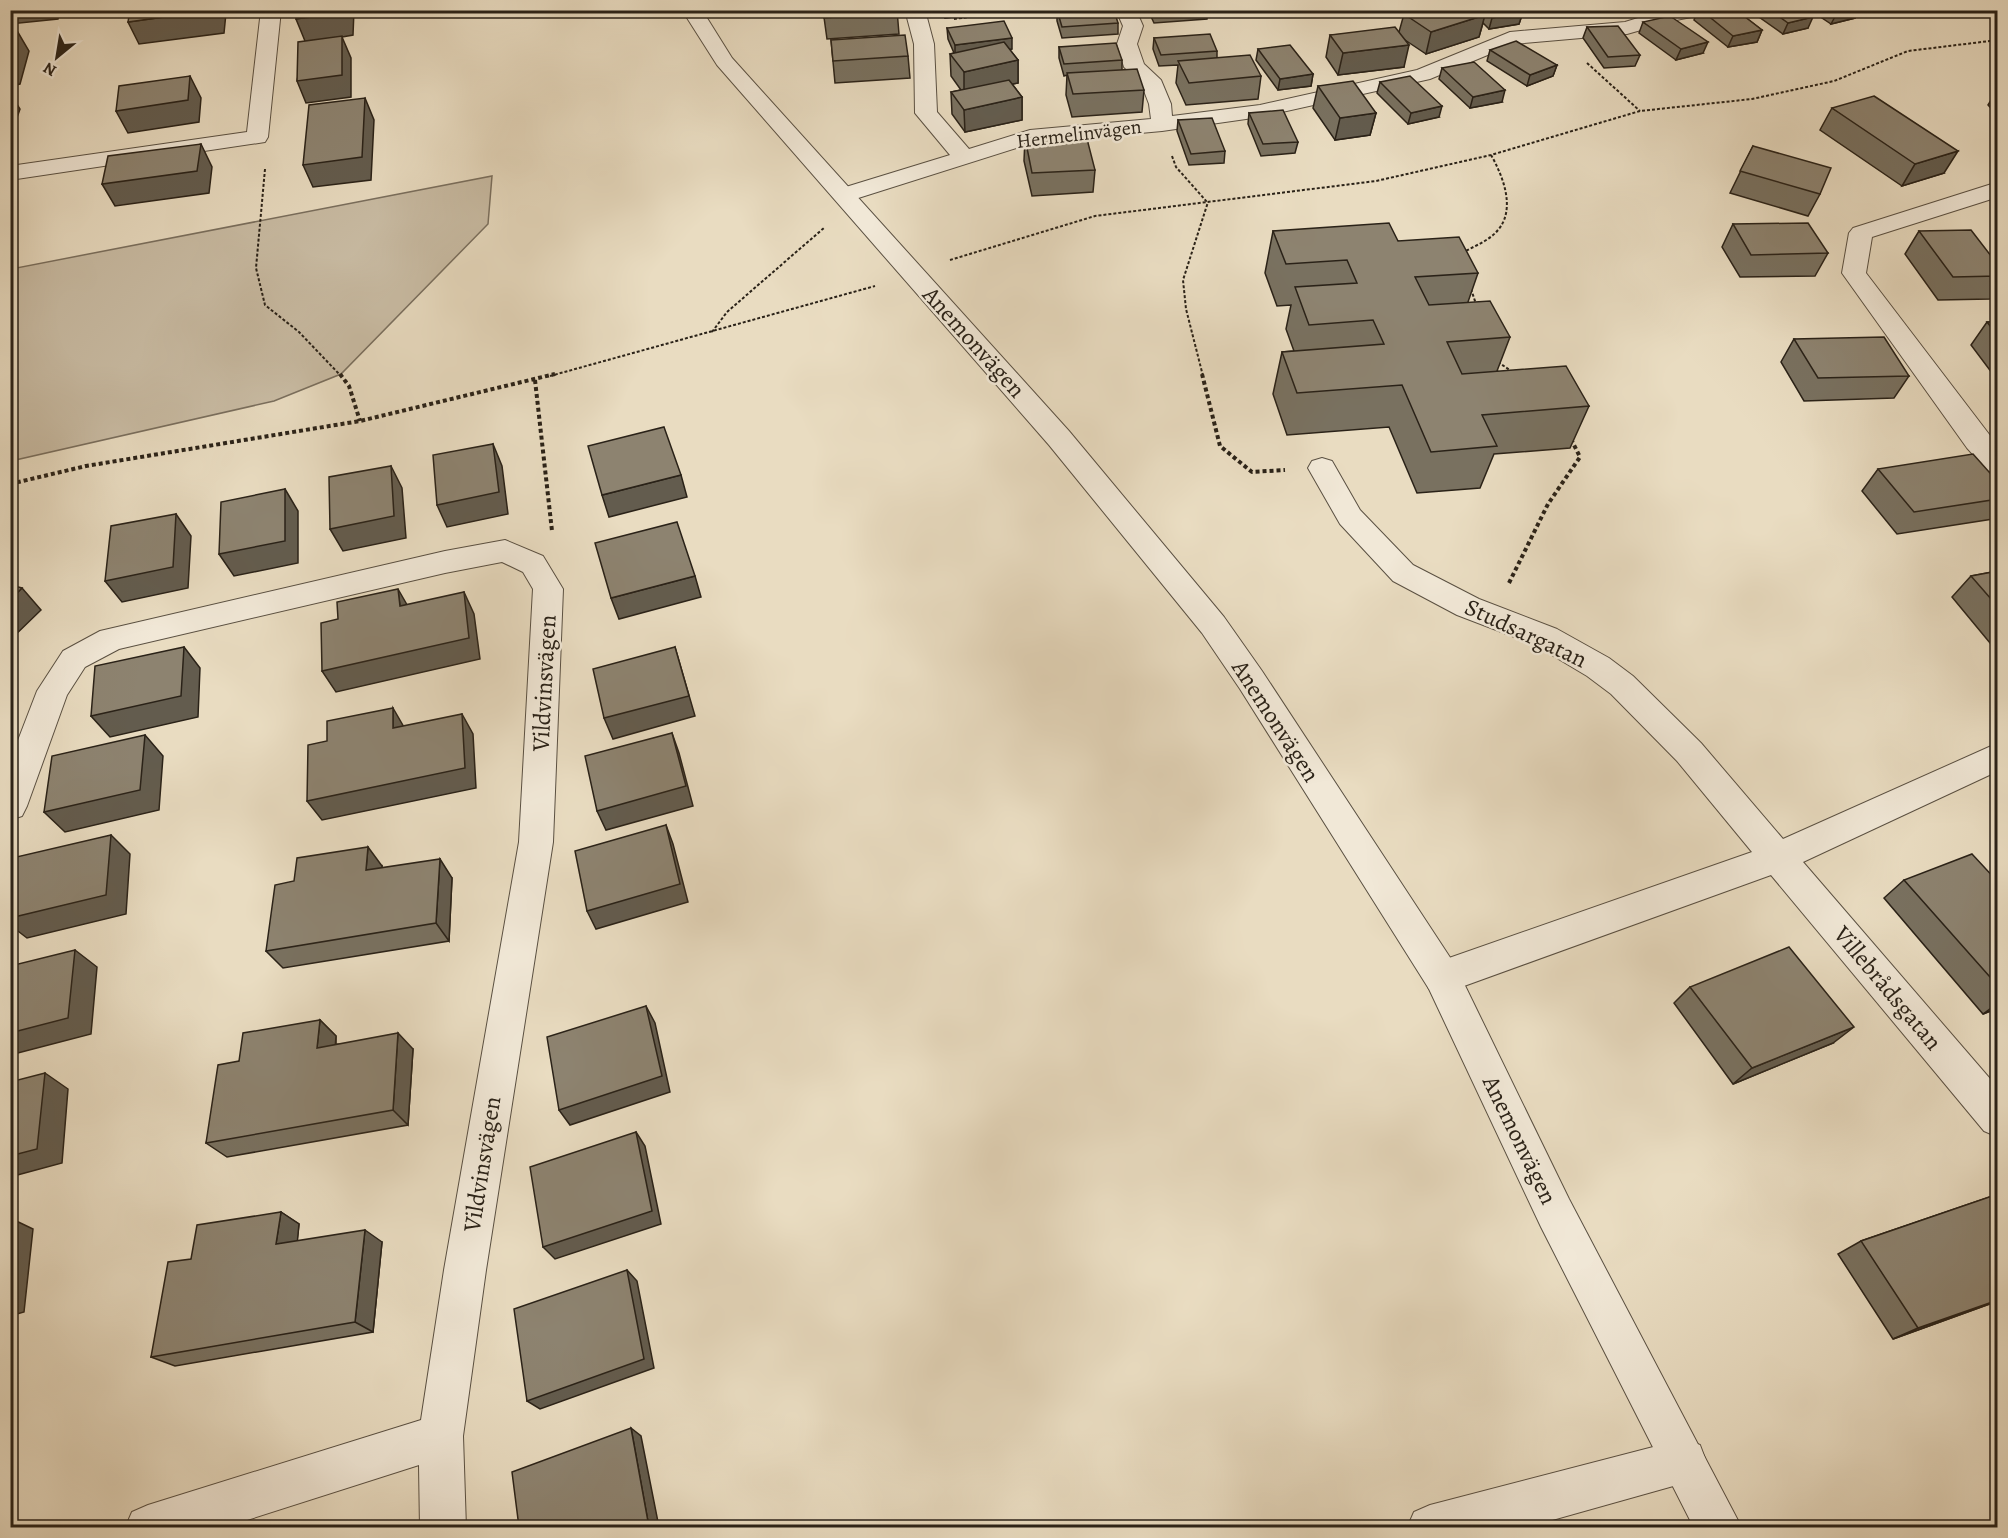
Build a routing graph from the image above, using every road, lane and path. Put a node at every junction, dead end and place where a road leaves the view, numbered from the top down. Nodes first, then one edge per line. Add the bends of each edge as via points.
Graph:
1 (271, 10) edge
2 (1025, 10) edge
3 (1126, 10) edge
4 (1700, 10) edge
5 (692, 11) edge
6 (1670, 12) edge
7 (916, 16) edge
8 (1998, 40) edge
9 (1162, 124) junction
10 (257, 137) junction
11 (1491, 155) junction
12 (963, 156) junction
13 (10, 173) edge
14 (1998, 189) edge
15 (1208, 202) junction
16 (838, 208) junction
17 (1459, 254) edge
18 (947, 261) dead end
19 (879, 285) dead end
20 (1470, 286) edge
21 (1478, 308) edge
22 (712, 332) junction
23 (1497, 361) edge
24 (1515, 374) edge
25 (535, 380) junction
26 (360, 421) junction
27 (1566, 428) edge
28 (1998, 464) edge
29 (1322, 468) joint
30 (10, 484) edge
31 (533, 564) junction
32 (1494, 617) junction
33 (1998, 756) edge
34 (10, 806) edge
35 (1779, 857) junction
36 (1442, 977) junction
37 (1998, 1118) edge
38 (441, 1436) junction
39 (1684, 1461) junction
40 (148, 1527) edge
41 (443, 1527) edge
42 (1430, 1527) edge
43 (1719, 1527) edge

1 - 10 street
2 - 7 path
3 - 9 street, Hermelinvägen via 1133,26 1127,44 1134,67 1150,80 1160,104
4 - 6 street, Hermelinvägen
5 - 16 street, Anemonvägen via 724,61 793,141
6 - 9 street, Hermelinvägen via 1627,28 1510,38 1424,75 1260,111
7 - 12 street via 924,44 926,113
8 - 11 path via 1908,51 1834,81 1752,99 1640,111 1600,120
9 - 12 street, Hermelinvägen via 1030,137
9 - 15 path via 1176,167
10 - 13 street
10 - 26 path via 267,146 256,268 265,305 329,361 349,386
11 - 15 path via 1376,181
11 - 17 path via 1502,173 1506,208 1499,230
12 - 16 street, Hermelinvägen
14 - 28 street via 1861,233 1854,273
15 - 18 path via 1095,216
15 - 29 path via 1183,280 1186,309 1220,446 1252,472
16 - 22 path via 727,312
16 - 36 street, Anemonvägen via 1059,438 1213,625
19 - 22 path
20 - 21 path
22 - 25 path
23 - 24 path
25 - 26 path
25 - 31 path via 553,540
26 - 30 path via 86,466
27 - 32 path via 1580,457 1548,504
29 - 32 street, Studsargatan via 1350,517 1403,573
31 - 34 street via 506,551 111,639 74,659 53,691
31 - 38 street, Vildvinsvägen via 548,590 536,842
32 - 35 street, Studsargatan via 1546,637 1622,685 1689,752
33 - 35 street
35 - 36 street
35 - 37 street, Villebrådsgatan
36 - 39 street, Anemonvägen via 1555,1213
38 - 40 street
38 - 41 street, Vildvinsvägen
39 - 42 street
39 - 43 street, Anemonvägen

